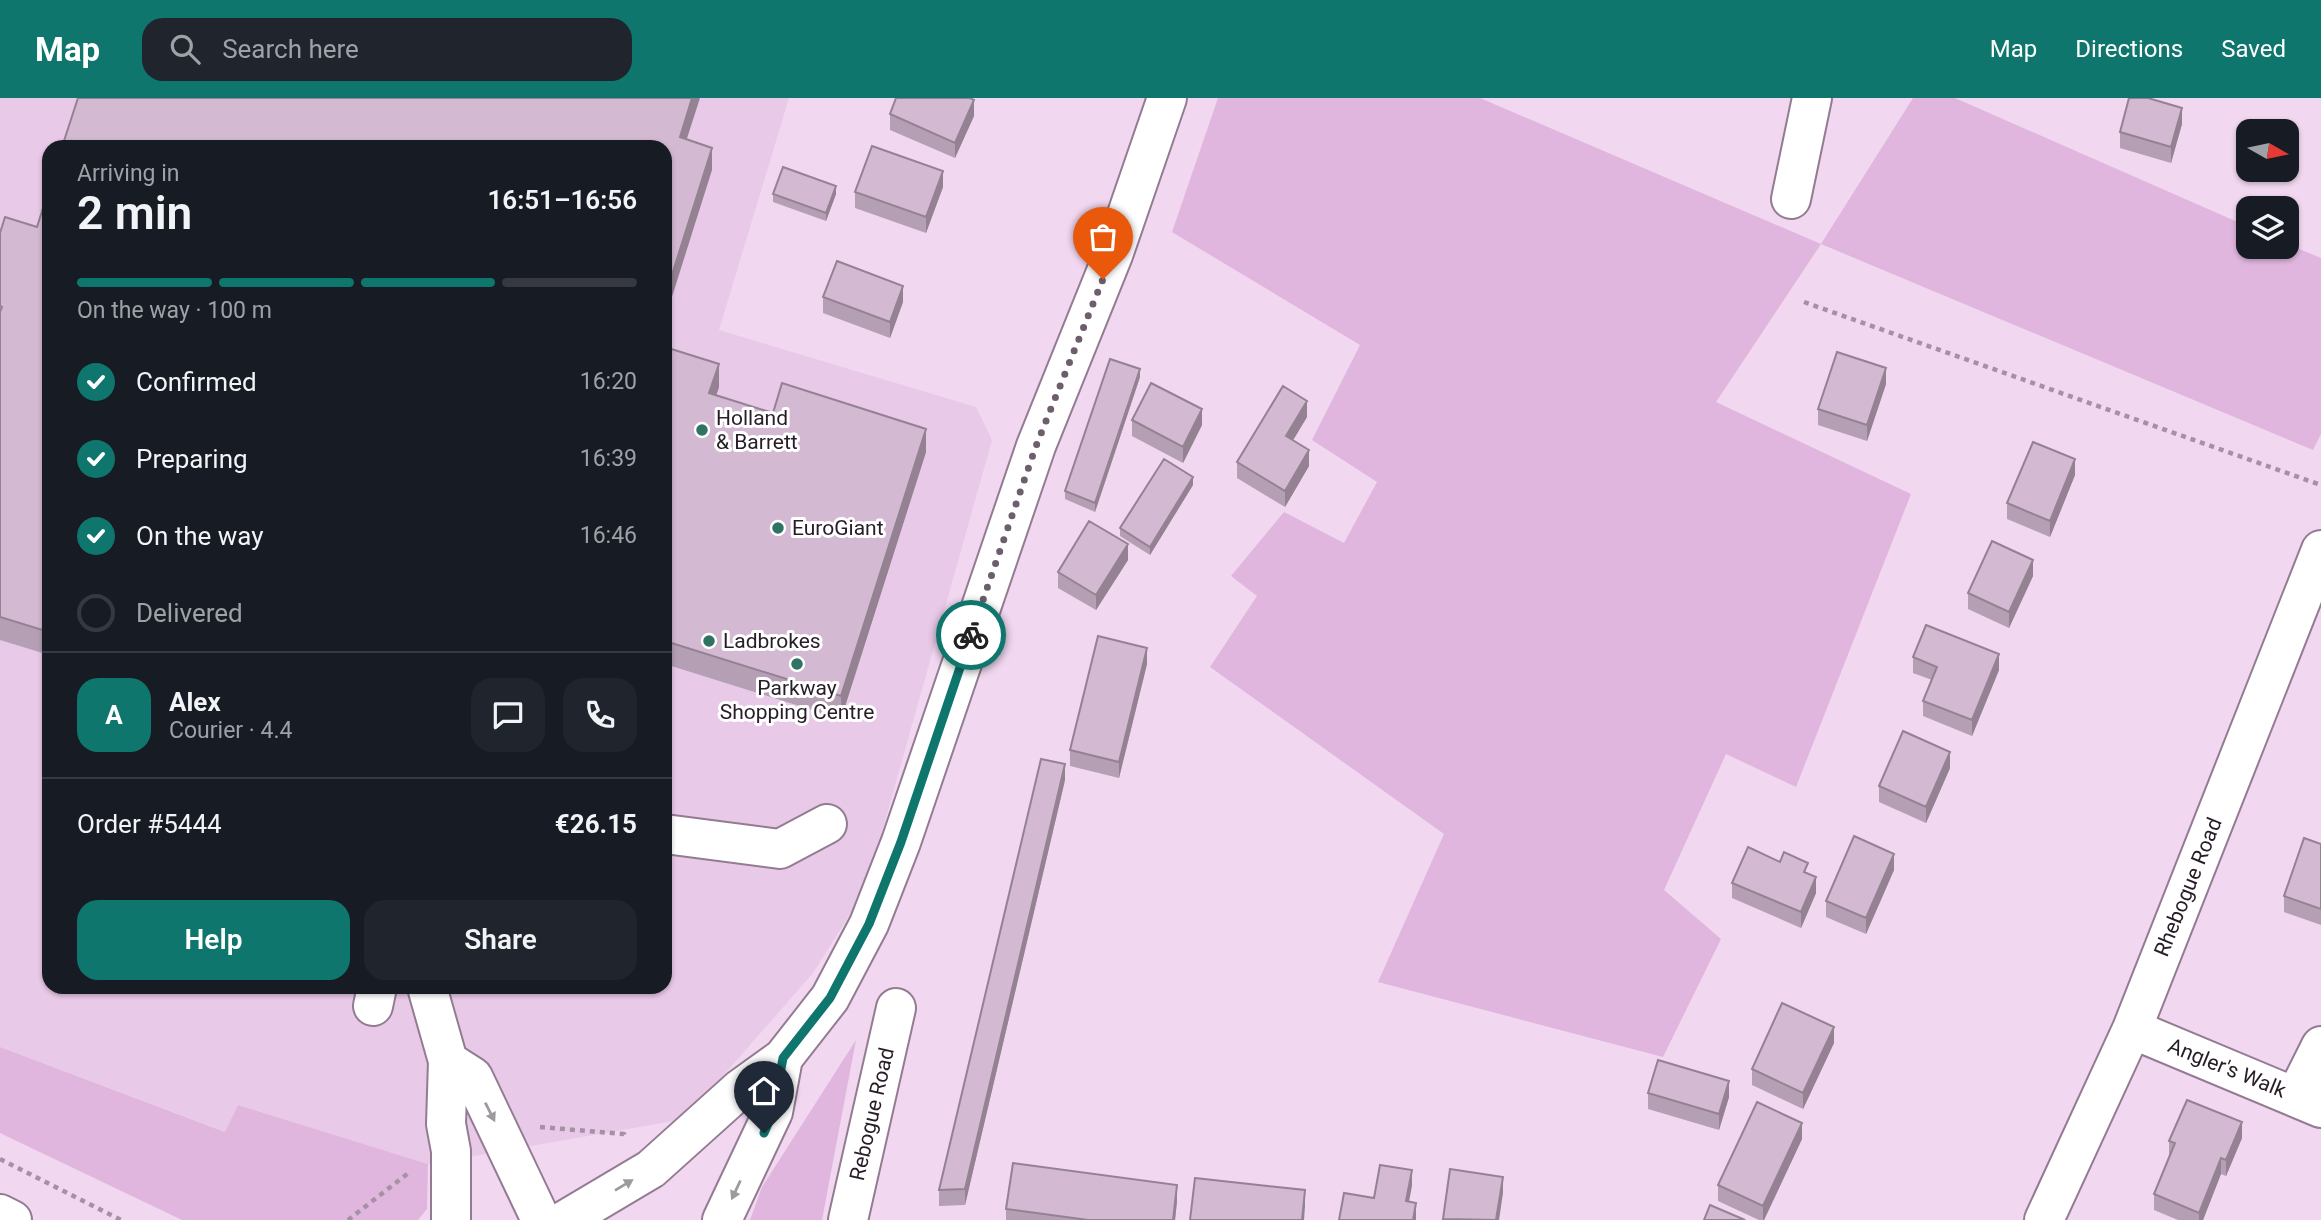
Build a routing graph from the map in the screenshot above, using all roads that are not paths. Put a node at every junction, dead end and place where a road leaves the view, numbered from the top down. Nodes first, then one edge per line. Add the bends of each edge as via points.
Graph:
1 (1167, 98) edge
2 (1812, 98) edge
3 (1791, 199) dead end
4 (2321, 550) edge
5 (827, 824) dead end
6 (672, 835) edge
7 (429, 994) edge
8 (895, 1007) dead end
9 (2132, 1029) junction
10 (2321, 1046) edge
11 (783, 1058) junction
12 (448, 1061) junction
13 (2308, 1102) edge
14 (0, 1214) edge
15 (12, 1220) edge
16 (451, 1220) edge
17 (541, 1220) edge
18 (565, 1220) edge
19 (722, 1220) edge
20 (848, 1220) edge
21 (2045, 1220) edge

1 - 11 main road via 1113,255 1036,446 869,924 830,998
2 - 3 main road
4 - 9 main road, Rhebogue Road
5 - 6 main road via 779,849
7 - 12 main road
8 - 20 main road, Rebogue Road
9 - 13 main road, Angler's Walk
9 - 21 main road, Rhebogue Road
10 - 13 main road
18 -> 11 main road via 651,1169 740,1089
11 -> 19 main road via 773,1112
12 - 16 main road
12 -> 17 main road via 473,1077
14 - 15 main road

